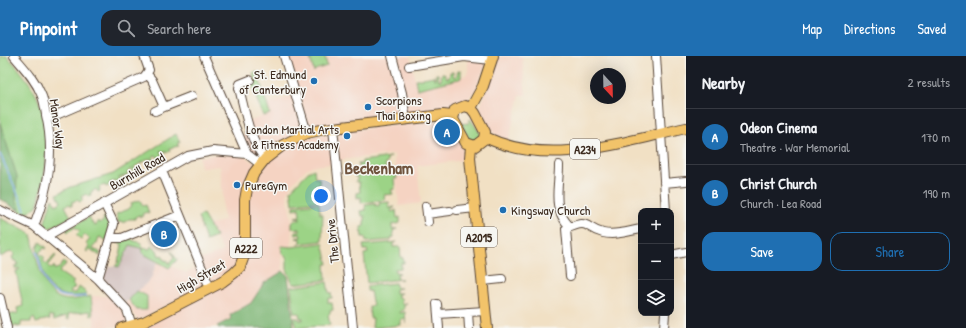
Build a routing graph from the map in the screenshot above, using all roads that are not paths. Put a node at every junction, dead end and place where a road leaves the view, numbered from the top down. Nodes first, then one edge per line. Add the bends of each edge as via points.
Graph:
1 (14, 56) edge
2 (144, 56) edge
3 (204, 56) edge
4 (284, 56) edge
5 (392, 56) edge
6 (656, 56) edge
7 (492, 58) edge
8 (409, 66) dead end
9 (147, 74) junction
10 (250, 80) dead end
11 (192, 96) dead end
12 (164, 107) junction
13 (471, 108) junction
14 (155, 111) dead end
15 (453, 116) junction
16 (47, 119) junction
17 (406, 120) junction
18 (333, 128) junction
19 (686, 128) edge
20 (307, 133) junction
21 (660, 133) junction
22 (485, 137) junction
23 (471, 146) junction
24 (247, 154) junction
25 (263, 161) junction
26 (559, 165) dead end
27 (162, 171) junction
28 (686, 181) edge
29 (664, 183) junction
30 (104, 204) junction
31 (475, 208) junction
32 (666, 208) edge
33 (0, 210) edge
34 (427, 214) dead end
35 (180, 215) junction
36 (34, 226) junction
37 (570, 227) junction
38 (638, 230) edge
39 (47, 236) junction
40 (110, 238) junction
41 (686, 252) edge
42 (674, 254) edge
43 (570, 276) dead end
44 (98, 279) junction
45 (502, 279) dead end
46 (483, 281) junction
47 (210, 288) junction
48 (0, 298) edge
49 (437, 304) dead end
50 (485, 311) junction
51 (468, 312) junction
52 (438, 314) junction
53 (665, 316) edge
54 (129, 327) edge
55 (6, 328) edge
56 (353, 328) edge
57 (439, 328) edge
58 (469, 328) edge
59 (487, 328) edge
60 (664, 328) edge

1 - 16 street, Manor Way via 40,91
2 - 9 street via 148,66
3 - 24 street
4 - 20 street
5 - 17 street via 398,68
6 - 21 street
7 - 8 street via 464,57
7 - 13 main road
9 - 12 street
9 - 16 street
10 - 25 street via 240,84 239,88 244,110
11 - 12 street
12 - 14 street
13 - 15 main road via 461,107 455,110
13 - 22 main road
15 - 17 main road, High Street / A222
15 - 23 main road via 464,140
16 - 36 street, Manor Way via 51,151 49,175
17 - 18 main road, High Street / A222
18 - 20 main road, High Street / A222
18 - 56 street, The Drive
19 - 21 main road, A234
20 - 25 main road, High Street / A222 via 283,145
21 - 22 main road, A234 via 566,151 522,150
21 - 29 street
22 - 23 main road via 479,144
23 - 31 main road, A2015
24 - 25 street
24 - 27 street, Burnhill Road via 219,151 194,154
25 - 47 main road, High Street / A222 via 251,178 245,194 246,248 243,261 231,276
26 - 37 street via 557,207 563,220
27 - 30 street, Burnhill Road
27 - 35 street
28 - 29 street
29 - 32 street
30 - 39 street, Burnhill Road
30 - 40 street via 114,222
31 - 34 street
31 - 46 main road, A2015
33 - 36 street
35 - 40 street via 122,238
35 - 47 street
36 - 39 street
37 - 38 street via 578,223 586,224 603,233 619,234
37 - 43 street via 566,229
39 - 44 street
40 - 44 street
41 - 42 street
44 - 54 street via 127,310
45 - 46 street
46 - 50 main road, A2015
47 - 54 main road, High Street / A222 via 144,322
48 - 55 street
49 - 52 street
50 - 51 street
50 - 59 main road, A2015
51 - 52 street
51 - 58 street
52 - 57 street
53 - 60 street

